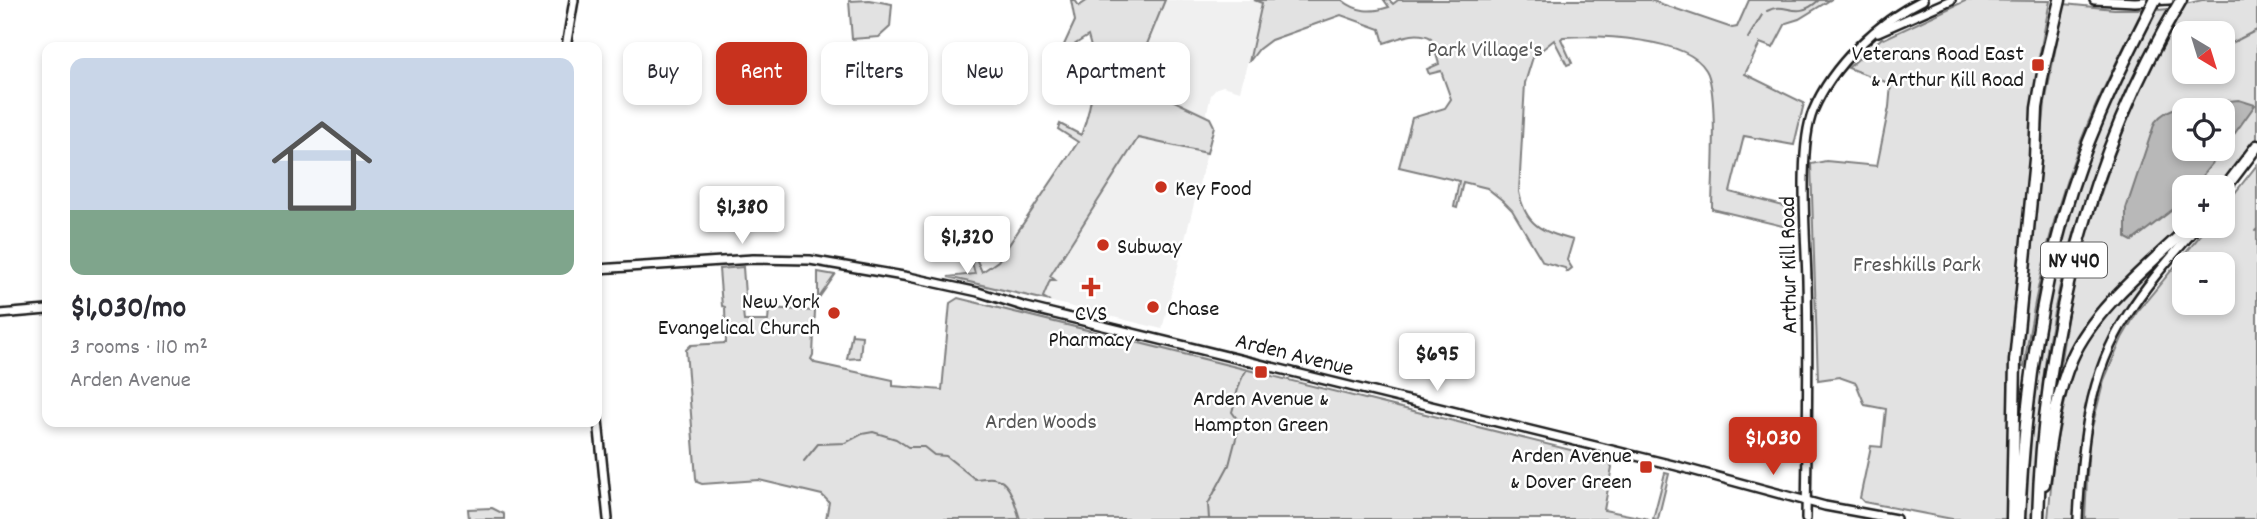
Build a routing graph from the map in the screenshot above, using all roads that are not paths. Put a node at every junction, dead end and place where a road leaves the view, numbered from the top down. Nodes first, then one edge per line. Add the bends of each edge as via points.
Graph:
1 (574, 0) edge
2 (1923, 0) edge
3 (1951, 0) edge
4 (2060, 0) edge
5 (2094, 0) edge
6 (2155, 0) edge
7 (2169, 0) edge
8 (2181, 0) edge
9 (1874, 34) junction
10 (567, 42) edge
11 (2257, 147) edge
12 (2235, 177) edge
13 (2178, 238) edge
14 (2188, 238) edge
15 (602, 269) edge
16 (42, 310) edge
17 (0, 314) edge
18 (599, 427) edge
19 (1807, 501) junction
20 (608, 519) edge
21 (1806, 519) edge
22 (1896, 519) edge
23 (2012, 519) edge
24 (2019, 519) edge
25 (2040, 519) edge
26 (2078, 519) edge

1 - 10 street
2 - 9 street, Arthur Kill Road via 1886,20
3 - 9 street
4 - 23 highway via 2038,108 2015,361
5 - 7 street
6 - 24 highway, NY 440, bridge via 2085,151 2051,264 2026,404
8 - 25 highway, NY 440 via 2139,80 2085,217 2050,378 2040,466
9 - 19 street, Arthur Kill Road via 1826,86 1808,131
11 - 12 highway
13 - 25 highway via 2098,317 2072,358 2050,443
14 - 26 street via 2128,314 2109,349 2085,427
15 - 19 street, Arden Avenue via 753,259 846,265 978,292
16 - 17 street
18 - 20 street
19 - 21 street, Arthur Kill Road
19 - 22 street, Arden Avenue

